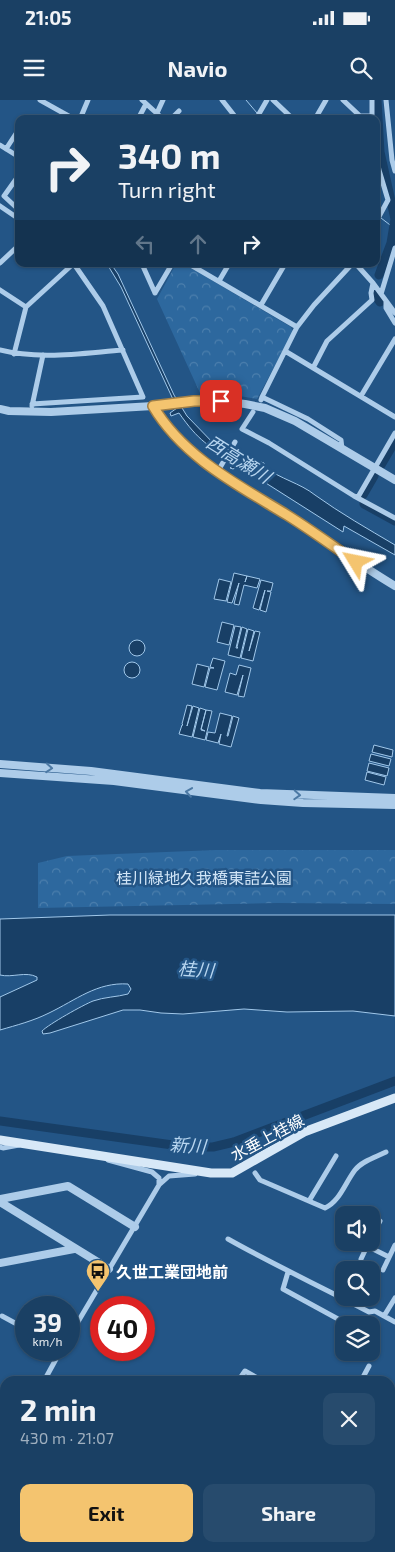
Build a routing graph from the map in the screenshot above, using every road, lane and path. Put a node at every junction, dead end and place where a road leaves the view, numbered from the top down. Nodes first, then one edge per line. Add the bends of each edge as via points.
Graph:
1 (40, 100) edge
2 (88, 100) edge
3 (163, 100) edge
4 (222, 100) edge
5 (267, 100) edge
6 (273, 100) edge
7 (326, 100) edge
8 (343, 100) edge
9 (372, 100) edge
10 (386, 100) edge
11 (144, 102) edge
12 (179, 111) dead end
13 (157, 114) joint
14 (67, 115) edge
15 (82, 115) edge
16 (139, 115) edge
17 (175, 115) edge
18 (234, 115) edge
19 (258, 115) edge
20 (289, 115) edge
21 (317, 115) edge
22 (359, 115) edge
23 (372, 115) edge
24 (15, 140) edge
25 (0, 145) edge
26 (6, 149) junction
27 (15, 155) edge
28 (395, 171) edge
29 (380, 178) edge
30 (15, 181) edge
31 (0, 206) edge
32 (15, 206) edge
33 (380, 215) edge
34 (15, 216) edge
35 (395, 248) edge
36 (15, 249) edge
37 (0, 262) edge
38 (71, 267) edge
39 (76, 267) edge
40 (143, 267) edge
41 (170, 267) edge
42 (195, 267) edge
43 (227, 267) edge
44 (283, 267) edge
45 (349, 267) edge
46 (359, 267) edge
47 (219, 281) junction
48 (373, 283) junction
49 (0, 290) edge
50 (381, 294) junction
51 (386, 301) junction
52 (261, 305) junction
53 (26, 307) junction
54 (395, 313) edge
55 (395, 323) edge
56 (297, 327) junction
57 (395, 339) edge
58 (0, 350) edge
59 (123, 350) junction
60 (285, 351) junction
61 (14, 354) junction
62 (42, 355) junction
63 (313, 368) junction
64 (361, 396) junction
65 (157, 405) junction
66 (31, 407) junction
67 (0, 409) edge
68 (252, 412) dead end
69 (395, 416) edge
70 (395, 433) edge
71 (235, 442) dead end
72 (342, 449) junction
73 (375, 468) junction
74 (219, 469) junction
75 (395, 480) edge
76 (358, 498) junction
77 (395, 518) edge
78 (395, 586) edge
79 (0, 764) edge
80 (0, 772) edge
81 (206, 790) junction
82 (395, 798) edge
83 (395, 805) edge
84 (395, 1098) edge
85 (1, 1147) edge
86 (386, 1152) dead end
87 (96, 1155) junction
88 (336, 1156) dead end
89 (205, 1171) junction
90 (255, 1173) dead end
91 (159, 1185) junction
92 (0, 1201) edge
93 (309, 1201) junction
94 (135, 1227) junction
95 (228, 1239) dead end
96 (395, 1245) edge
97 (74, 1249) junction
98 (365, 1251) edge
99 (378, 1251) edge
100 (389, 1258) junction
101 (361, 1259) dead end
102 (0, 1263) edge
103 (108, 1270) junction
104 (382, 1270) dead end
105 (288, 1272) junction
106 (395, 1298) edge
107 (2, 1316) dead end
108 (384, 1316) junction
109 (80, 1318) edge
110 (335, 1318) edge
111 (395, 1322) edge
112 (15, 1323) edge
113 (55, 1361) edge
114 (369, 1366) dead end
115 (47, 1376) edge
116 (242, 1376) edge
117 (254, 1376) edge
118 (364, 1376) edge

1 - 14 street
2 - 15 street
3 - 13 street
4 - 18 street
5 - 19 street
6 - 20 street
7 - 21 street
8 - 22 street
9 - 23 street
10 - 28 street
11 - 13 street
11 - 16 street
12 - 17 street
24 - 26 street
25 - 26 street
26 - 27 street
29 - 33 street via 388,200
30 - 32 street via 4,196
31 - 34 street
35 - 50 street
36 - 37 street
38 - 53 street
39 - 59 street via 103,306
40 - 41 street via 155,293
42 - 47 street
43 - 47 street
44 - 52 street
45 - 56 street
46 - 48 street
47 - 52 street
48 - 50 street
48 - 63 street via 372,300 327,341
49 - 53 street
50 - 51 street
51 - 54 street
51 - 55 street via 386,308
52 - 56 street
53 - 61 street
56 - 60 street
57 - 64 street
58 - 61 street
59 - 62 street
59 - 66 street via 142,397
60 - 63 street
60 - 72 street via 261,399 308,419 341,440
61 - 62 street
62 - 66 street
63 - 64 street
64 - 69 street
65 - 66 street via 51,412
65 - 72 street via 221,401 264,408 295,421
65 - 74 street via 166,426 190,452
66 - 67 street via 9,411
68 - 76 street via 242,429
70 - 73 street
71 - 74 street
72 - 73 street
73 - 75 street
73 - 76 street
74 - 78 street
76 - 77 street
79 -> 81 street via 92,771
81 -> 80 street
81 -> 82 street
81 - 83 street via 303,803
84 - 89 main road, 水垂上桂線 via 304,1132 232,1173
85 - 87 main road, 水垂上桂線 via 21,1143
86 - 93 street via 360,1164 339,1197 328,1207
87 - 89 main road, 水垂上桂線
87 - 91 street via 152,1172 159,1178
88 - 93 street
89 - 91 street via 169,1176
90 - 93 street via 260,1180
91 - 94 street
92 - 94 street via 68,1186
92 - 97 street
94 - 103 street
95 - 105 street
96 - 100 street
97 - 102 street
97 - 103 street
98 - 101 street
99 - 100 street
100 - 104 street
103 - 109 street
105 - 108 street via 369,1312
105 - 110 street via 283,1289
106 - 108 street
107 - 112 street
108 - 111 street
113 - 115 street
114 - 118 street
116 - 117 street via 245,1371

